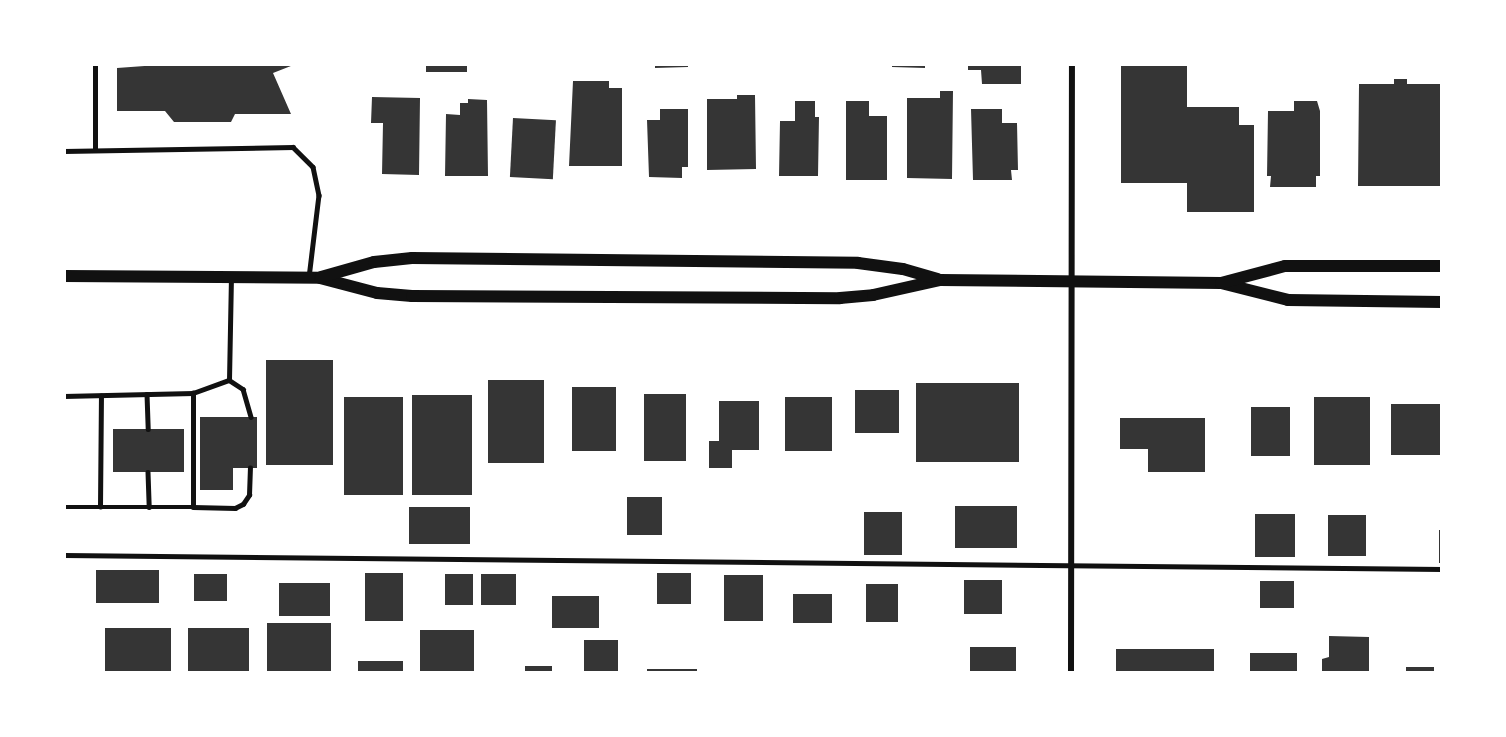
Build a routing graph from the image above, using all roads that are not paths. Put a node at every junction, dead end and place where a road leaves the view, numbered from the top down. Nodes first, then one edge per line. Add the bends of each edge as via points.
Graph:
1 (95, 64) edge
2 (1072, 64) edge
3 (95, 150) junction
4 (64, 151) edge
5 (1442, 266) edge
6 (64, 276) edge
7 (231, 277) junction
8 (314, 278) junction
9 (940, 280) junction
10 (1073, 281) junction
11 (1221, 283) junction
12 (1442, 302) edge
13 (229, 380) junction
14 (193, 393) junction
15 (147, 394) junction
16 (64, 396) edge
17 (101, 396) junction
18 (250, 417) dead end
19 (148, 429) dead end
20 (250, 468) dead end
21 (148, 472) dead end
22 (64, 507) edge
23 (100, 507) junction
24 (149, 507) junction
25 (193, 507) junction
26 (64, 555) edge
27 (1071, 566) junction
28 (1442, 569) edge
29 (1071, 672) edge

1 - 3 lane
2 - 10 street
3 - 4 lane
3 - 8 lane via 293,147 313,167 319,195
5 - 11 main road via 1285,266
6 - 7 main road
7 - 8 main road
7 - 13 lane
8 - 9 main road via 376,293 412,296 781,298 856,297
8 - 9 main road via 374,262 412,258 858,263 903,269
9 - 10 main road
10 - 11 main road
10 - 27 street
11 - 12 main road via 1288,300
13 - 14 lane
13 - 18 lane via 243,389
14 - 15 lane
14 - 25 lane
15 - 17 lane
15 - 19 lane
16 - 17 lane
17 - 23 lane
20 - 25 lane via 249,495 243,504 236,508
21 - 24 lane
22 - 23 lane
23 - 24 lane
24 - 25 lane
26 - 27 lane
27 - 28 lane
27 - 29 street

